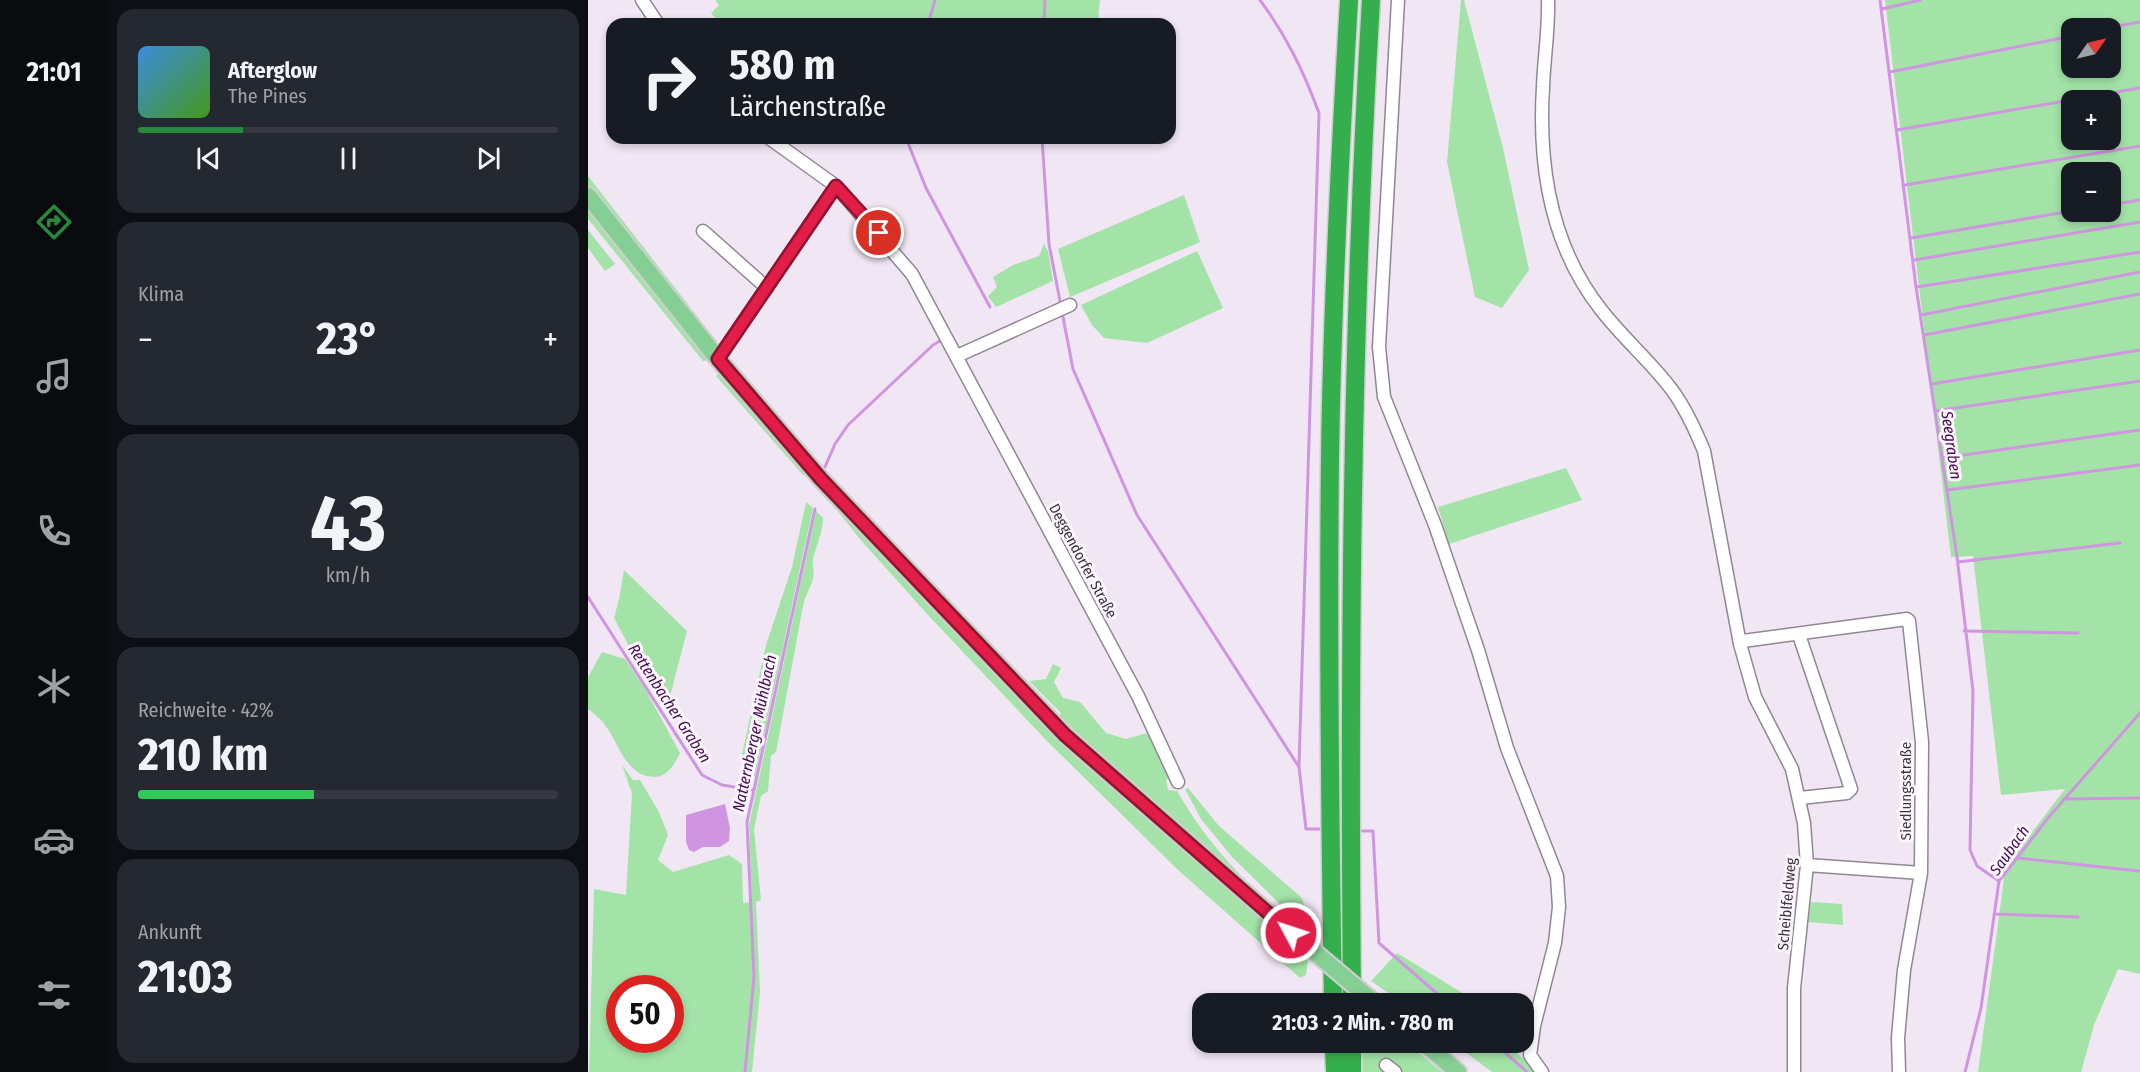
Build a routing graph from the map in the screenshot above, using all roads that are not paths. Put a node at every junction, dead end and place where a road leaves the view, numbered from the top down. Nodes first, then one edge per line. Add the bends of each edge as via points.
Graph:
1 (642, 0) edge
2 (1349, 0) edge
3 (1371, 0) edge
4 (1398, 0) edge
5 (1548, 0) edge
6 (654, 18) edge
7 (777, 144) edge
8 (836, 186) junction
9 (588, 196) edge
10 (703, 231) dead end
11 (767, 288) junction
12 (1064, 307) dead end
13 (957, 356) junction
14 (718, 359) junction
15 (1799, 635) junction
16 (1740, 644) junction
17 (1178, 782) dead end
18 (1800, 798) junction
19 (1807, 865) junction
20 (1922, 873) junction
21 (1333, 993) edge
22 (1352, 993) edge
23 (1363, 993) edge
24 (1334, 1053) edge
25 (1352, 1053) edge
26 (1436, 1053) edge
27 (1335, 1072) edge
28 (1353, 1072) edge
29 (1458, 1072) edge
30 (1542, 1072) edge
31 (1794, 1072) edge
32 (1899, 1072) edge

1 - 6 street
2 - 21 highway via 1330,457
3 - 22 highway via 1353,454
4 - 30 street via 1379,347 1384,397 1435,525 1507,748 1557,876 1556,943 1530,1055
5 - 16 street, Scheiblfeldweg via 1541,131 1544,169 1555,219 1567,256 1584,286 1673,391 1692,421 1711,482
7 - 8 street, Deggendorfer Straße
8 - 11 street
8 - 13 street, Deggendorfer Straße via 912,274
9 - 14 main road
10 - 11 street
11 - 14 street
12 - 13 street
13 - 17 street, Deggendorfer Straße via 1138,696
14 - 23 main road, bridge via 821,479 1065,735
15 - 16 street, Siedlungsstraße
15 - 18 street via 1851,789 1847,793
15 - 20 street, Siedlungsstraße via 1910,621 1922,742
16 - 18 street, Scheiblfeldweg via 1755,697 1792,769
18 - 19 street, Scheiblfeldweg
19 - 20 street
19 - 31 street, Scheiblfeldweg via 1794,988
20 - 32 street, Siedlungsstraße via 1904,970
24 - 27 highway
25 - 28 highway
26 - 29 main road

